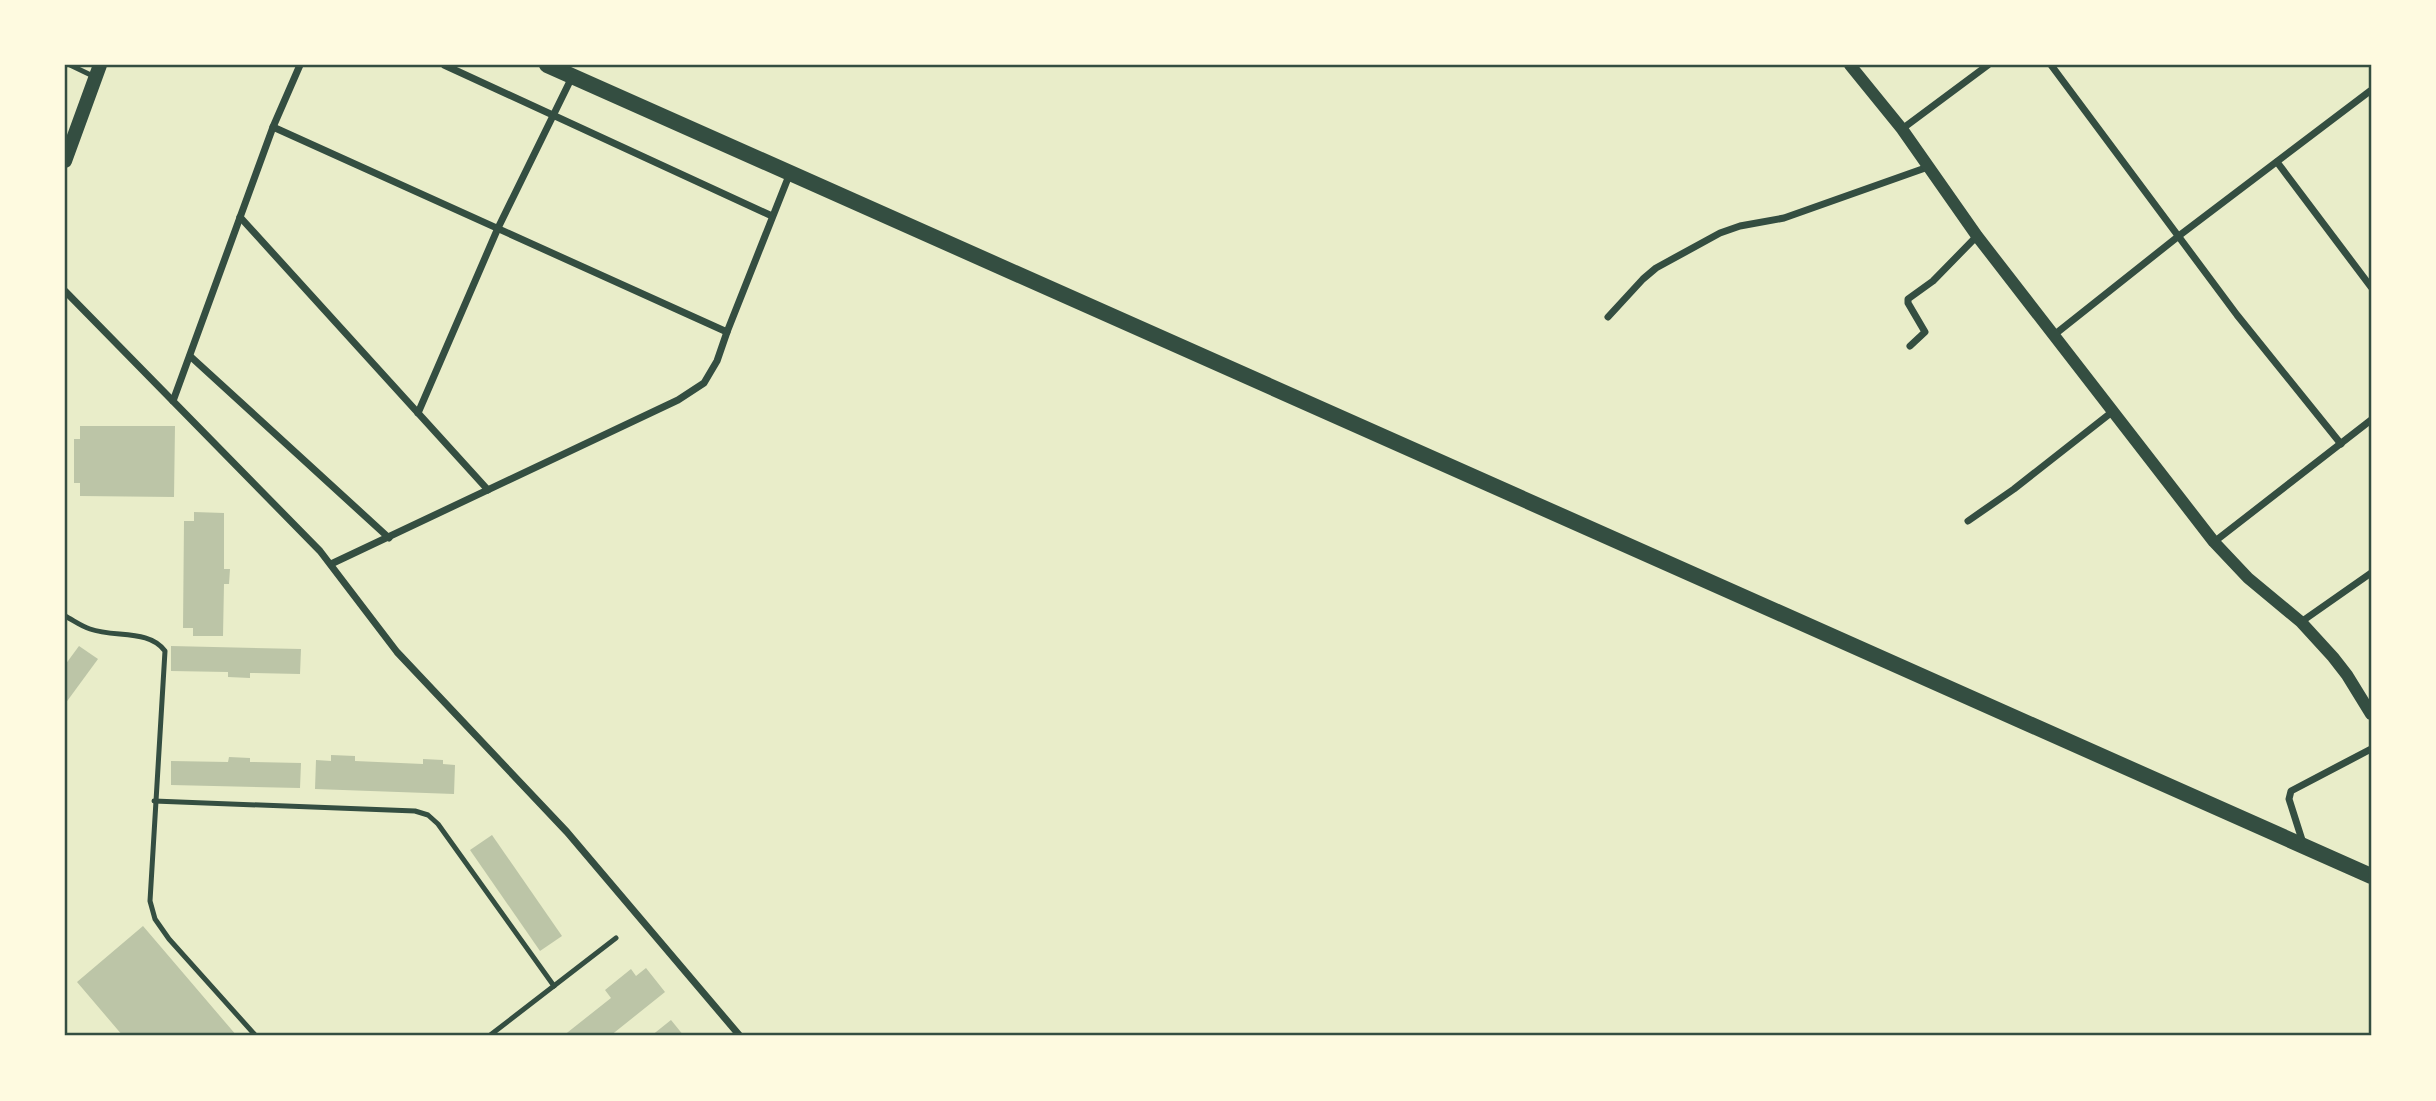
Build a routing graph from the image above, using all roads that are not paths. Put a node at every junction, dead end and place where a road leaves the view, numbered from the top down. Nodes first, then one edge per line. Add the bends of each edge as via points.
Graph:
1 (70, 65) edge
2 (300, 65) edge
3 (444, 65) edge
4 (547, 65) edge
5 (1850, 65) edge
6 (1988, 65) edge
7 (2051, 65) edge
8 (97, 71) edge
9 (573, 76) junction
10 (2371, 90) edge
11 (553, 115) junction
12 (274, 127) junction
13 (1902, 130) junction
14 (65, 160) edge
15 (2277, 162) junction
16 (1928, 167) junction
17 (790, 173) junction
18 (772, 216) junction
19 (240, 217) junction
20 (498, 228) junction
21 (2180, 235) junction
22 (1977, 236) junction
23 (2371, 287) edge
24 (65, 291) edge
25 (1608, 317) dead end
26 (727, 331) junction
27 (2054, 335) junction
28 (1910, 346) dead end
29 (190, 356) junction
30 (173, 401) junction
31 (2112, 412) junction
32 (418, 413) junction
33 (2371, 421) edge
34 (2341, 444) junction
35 (488, 490) junction
36 (1968, 521) dead end
37 (388, 538) junction
38 (2214, 542) junction
39 (331, 564) junction
40 (2371, 573) edge
41 (65, 616) edge
42 (2301, 622) junction
43 (2371, 714) edge
44 (2371, 749) edge
45 (155, 801) junction
46 (2304, 847) junction
47 (2371, 876) edge
48 (616, 938) dead end
49 (554, 986) junction
50 (256, 1036) edge
51 (488, 1036) edge
52 (740, 1036) edge

1 - 8 lane
2 - 12 street
3 - 11 street
4 - 9 main road
5 - 13 street
6 - 13 street
7 - 21 street
8 - 14 main road
9 - 11 street
9 - 17 main road
10 - 15 street
11 - 18 street
11 - 20 street
12 - 19 street
12 - 20 street
13 - 16 street
15 - 21 street
15 - 23 street
16 - 22 street
16 - 25 street via 1784,218 1720,233 1656,268
17 - 18 street
17 - 46 main road
18 - 26 street
19 - 29 street
19 - 32 street
20 - 26 street
20 - 32 street
21 - 27 street
21 - 34 street via 2237,315
22 - 27 street
22 - 28 street via 1933,281 1909,296 1908,303 1925,332
24 - 30 street
26 - 35 street via 704,383 678,400
27 - 31 street
29 - 30 street
29 - 37 street
30 - 39 street
31 - 36 street
31 - 38 street
32 - 35 street
33 - 34 street
34 - 38 street
35 - 37 street
37 - 39 street
38 - 42 street
39 - 52 street via 397,652 568,832
40 - 42 street
41 - 45 lane via 112,635 151,638 165,651
42 - 43 street via 2347,675
44 - 46 street via 2291,791 2289,799
45 - 49 lane via 428,815
45 - 50 lane via 150,901 155,919
46 - 47 main road
48 - 49 lane
49 - 51 lane

